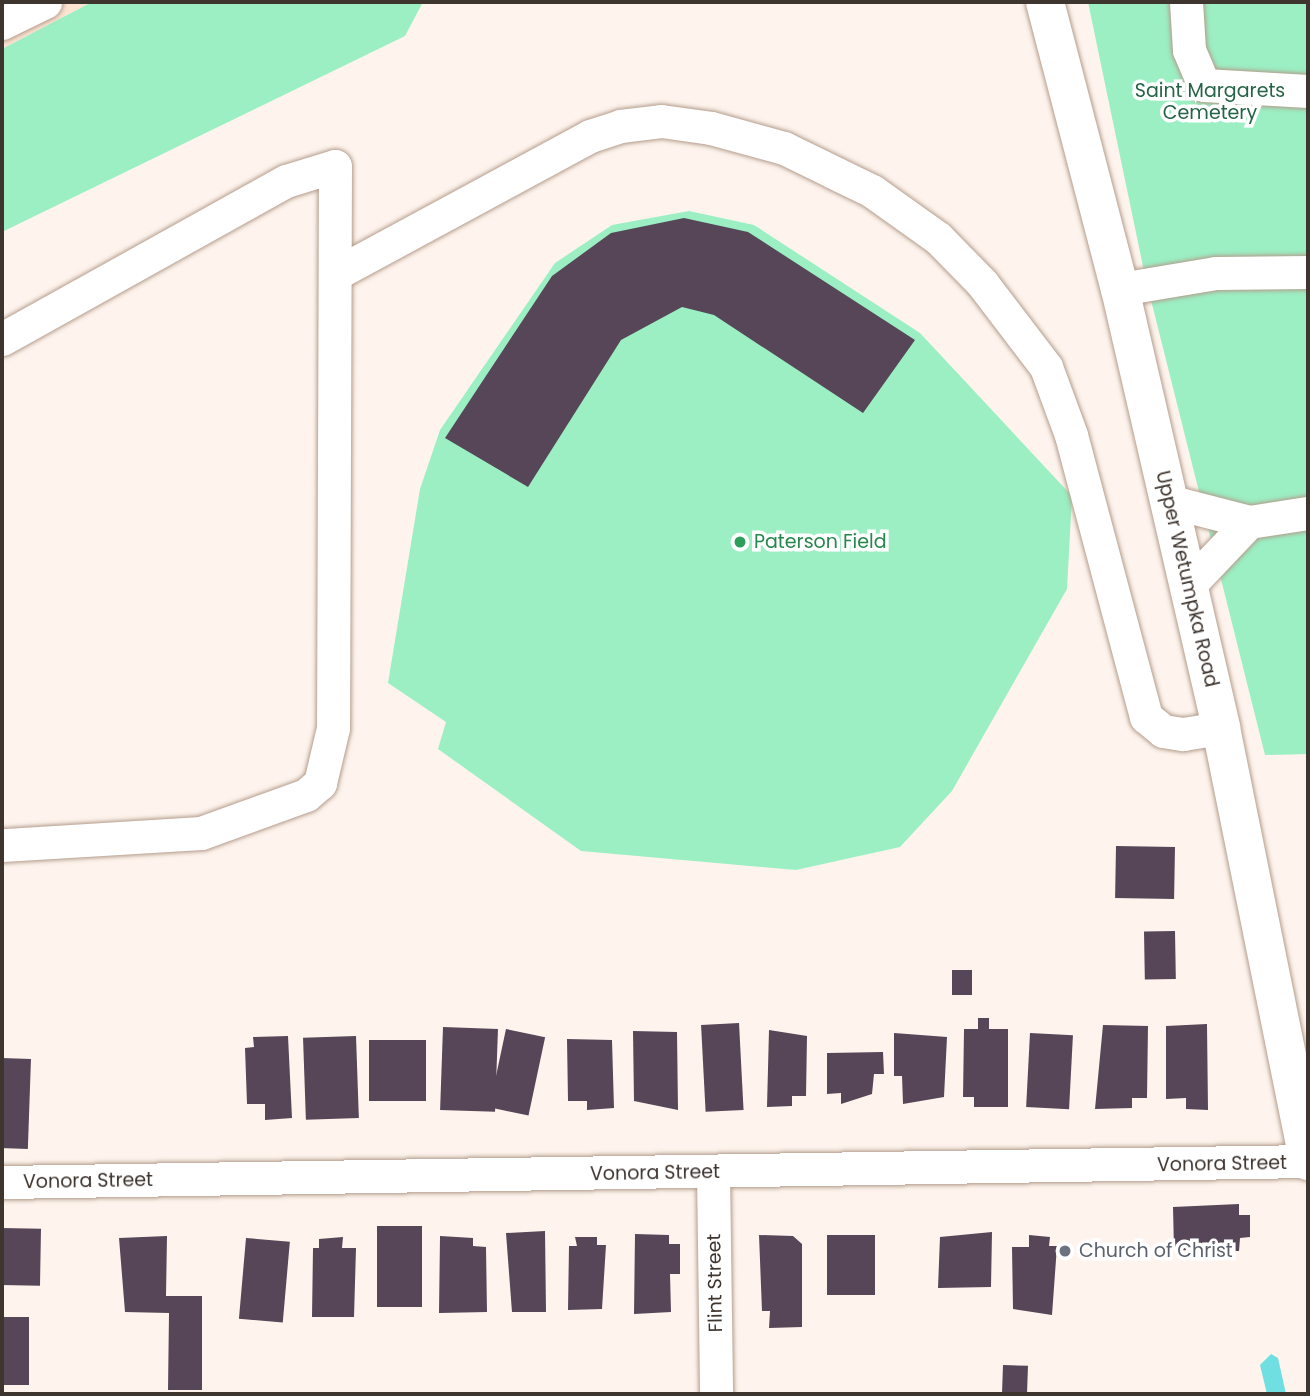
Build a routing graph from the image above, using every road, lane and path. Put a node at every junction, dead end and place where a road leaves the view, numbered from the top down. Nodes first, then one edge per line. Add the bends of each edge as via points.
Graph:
1 (45, 2) edge
2 (1045, 2) edge
3 (1186, 2) edge
4 (2, 23) edge
5 (1308, 91) edge
6 (1308, 272) edge
7 (335, 274) junction
8 (1120, 289) junction
9 (2, 339) edge
10 (1168, 500) junction
11 (1308, 513) edge
12 (1250, 522) junction
13 (1188, 586) junction
14 (1221, 728) junction
15 (2, 845) edge
16 (1302, 1096) edge
17 (1308, 1161) edge
18 (713, 1172) junction
19 (2, 1182) edge
20 (716, 1394) edge

1 - 4 street
2 - 8 main road, Upper Wetumpka Road
3 - 5 street via 1189,50 1204,85
6 - 8 street via 1192,275
7 - 9 street via 335,166 286,181
7 - 14 street via 590,136 620,126 661,121 711,128 784,148 872,191 938,238 982,283 1046,368 1071,435 1146,717 1163,731 1183,734
7 - 15 street via 333,728 320,783 306,795 201,833
8 - 10 main road, Upper Wetumpka Road
10 - 12 street
10 - 13 main road, Upper Wetumpka Road
11 - 12 street
12 - 13 street
13 - 14 main road, Upper Wetumpka Road
14 - 16 main road, Upper Wetumpka Road
16 - 17 main road, Upper Wetumpka Road
17 - 18 street, Vonora Street
18 - 19 street, Vonora Street
18 - 20 street, Flint Street

